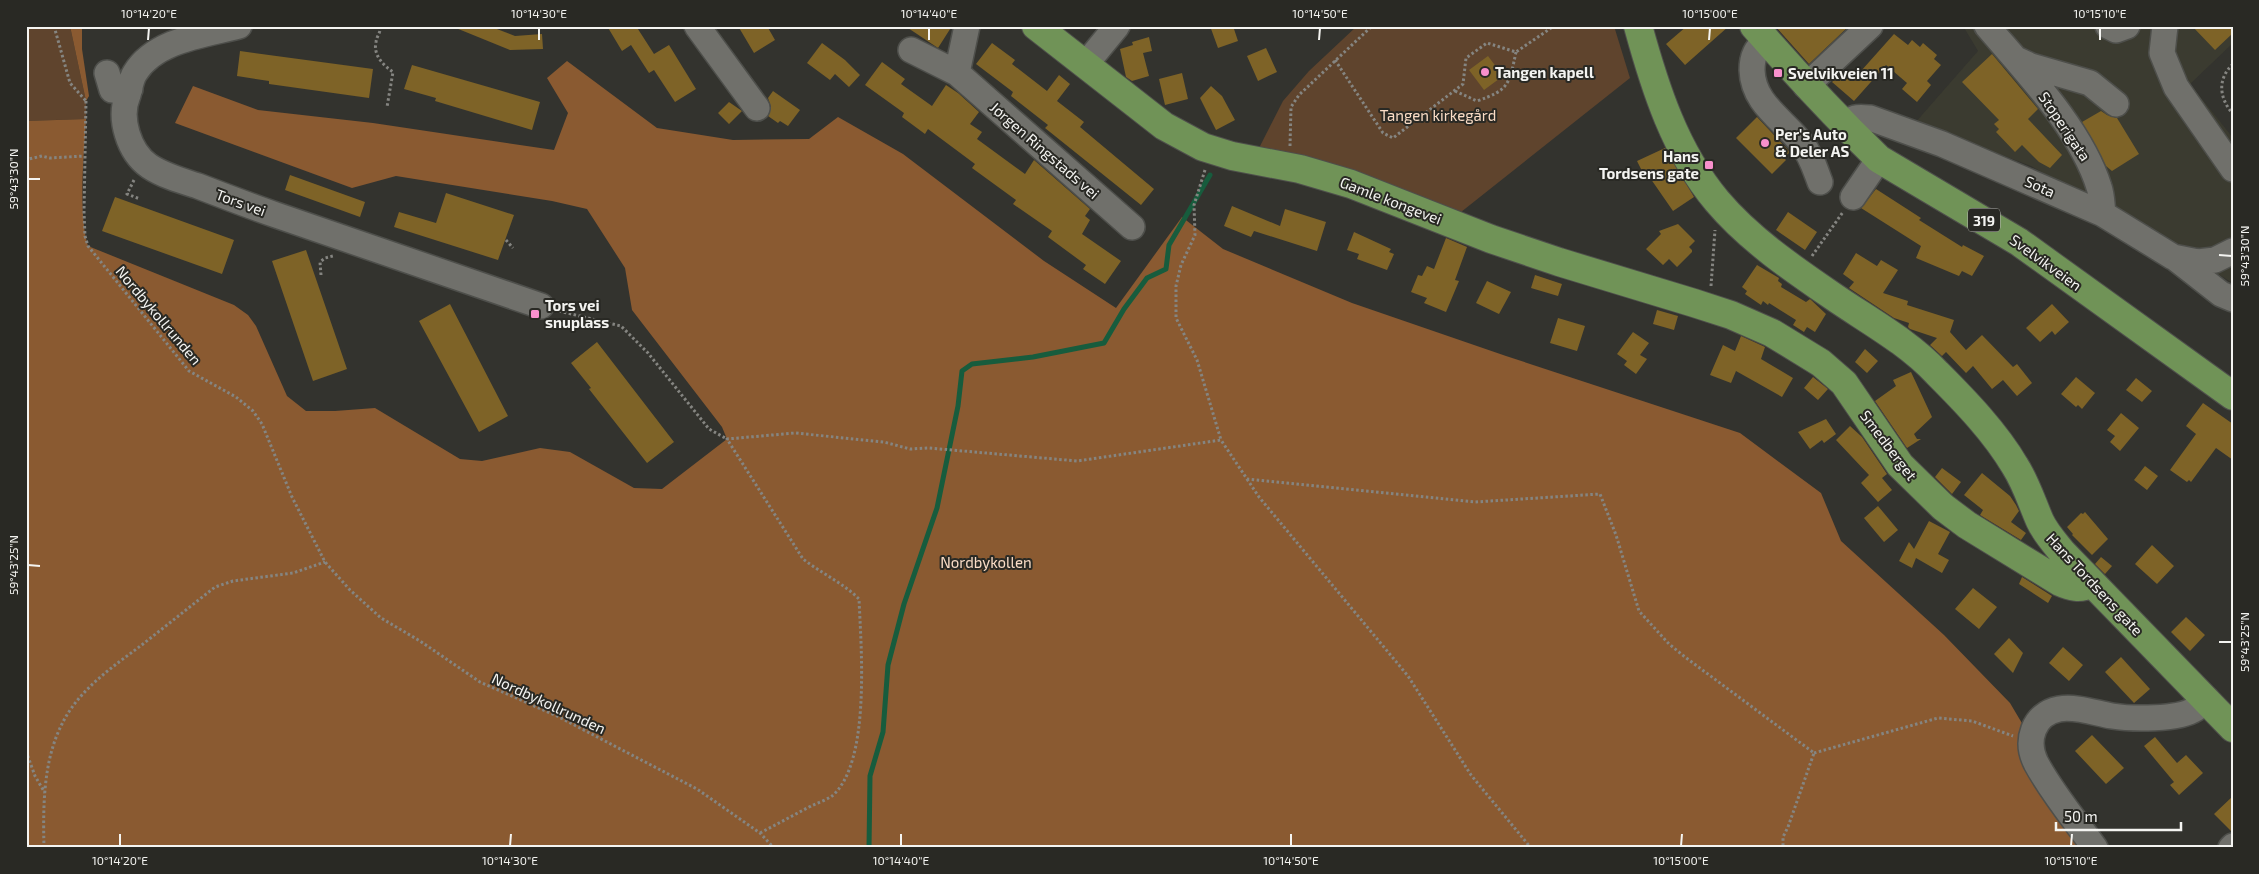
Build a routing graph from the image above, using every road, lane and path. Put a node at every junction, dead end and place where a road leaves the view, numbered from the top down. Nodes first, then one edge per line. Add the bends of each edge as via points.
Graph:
1 (54, 26) edge
2 (239, 26) edge
3 (380, 26) edge
4 (697, 26) edge
5 (966, 26) edge
6 (1036, 26) edge
7 (1117, 26) edge
8 (1372, 26) edge
9 (1554, 26) edge
10 (1638, 26) edge
11 (1870, 26) edge
12 (1987, 26) edge
13 (2108, 26) edge
14 (2127, 26) edge
15 (2165, 26) edge
16 (1760, 33) edge
17 (911, 50) dead end
18 (1516, 52) junction
19 (2014, 58) junction
20 (1335, 60) junction
21 (1085, 64) junction
22 (2233, 64) edge
23 (107, 73) dead end
24 (957, 73) junction
25 (1806, 86) junction
26 (130, 89) junction
27 (1454, 90) junction
28 (2116, 104) dead end
29 (387, 107) dead end
30 (757, 108) dead end
31 (2233, 114) edge
32 (1844, 126) junction
33 (1211, 150) junction
34 (84, 156) junction
35 (1879, 158) junction
36 (26, 162) edge
37 (1286, 166) junction
38 (2233, 169) edge
39 (1820, 182) dead end
40 (1853, 197) joint
41 (1717, 202) junction
42 (2103, 214) junction
43 (1132, 227) dead end
44 (506, 240) dead end
45 (513, 248) dead end
46 (2233, 251) edge
47 (2174, 257) junction
48 (1809, 261) dead end
49 (1712, 290) dead end
50 (2233, 299) edge
51 (541, 306) joint
52 (1772, 332) joint
53 (2233, 396) edge
54 (727, 439) junction
55 (1221, 440) junction
56 (1247, 479) junction
57 (325, 562) junction
58 (2091, 584) junction
59 (2206, 699) junction
60 (2233, 728) edge
61 (2030, 739) junction
62 (26, 751) edge
63 (1814, 753) junction
64 (45, 794) junction
65 (760, 833) junction
66 (44, 848) edge
67 (774, 848) edge
68 (1531, 848) edge
69 (1783, 848) edge
70 (2095, 848) edge

1 - 34 path, Nordbykollrunden via 70,83 86,101
2 - 26 street, Tors vei via 163,48 134,74
3 - 29 path via 376,42 378,54 381,63 393,72
4 - 30 street
5 - 24 street
6 - 21 main road, Gamle kongevei
7 - 21 street
8 - 20 path
9 - 18 path
10 - 41 main road, Hans Tordsens gate via 1654,80 1676,136
11 - 25 street
12 - 19 street, Støperigata
13 - 14 street via 2116,30
15 - 38 street via 2162,53 2176,87
16 - 25 main road, Svelvikveien / 319
16 - 39 street via 1754,55 1753,81 1761,100 1802,144
17 - 24 street, Jørgen Ringstads vei
18 - 27 path via 1487,43 1466,58 1463,84
18 - 27 path via 1510,78 1499,93 1477,101
19 - 28 street via 2090,83
19 - 42 street, Støperigata via 2054,105 2090,163 2100,189
20 - 27 path via 1383,133 1393,138
20 - 37 path via 1291,107 1290,154
21 - 33 main road, Gamle kongevei via 1164,126
22 - 31 path via 2221,88 2224,104
23 - 26 street via 112,90
24 - 43 street, Jørgen Ringstads vei
25 - 32 main road, Svelvikveien / 319
26 - 51 street, Tors vei via 125,102 127,134 136,152 148,165 164,174
32 - 35 main road, Svelvikveien / 319
32 - 42 street, Sota via 1850,118 1870,118 1966,154
33 - 37 main road, Gamle kongevei
33 - 55 path via 1194,205 1195,235 1176,286 1176,318 1198,360
34 - 36 path via 42,156
34 - 57 path, Nordbykollrunden via 84,228 88,246 189,371 236,397 253,411 262,424 292,497
35 - 40 street
35 - 53 main road, Svelvikveien / 319 via 2019,242
37 - 52 main road, Gamle kongevei via 1351,184 1491,239 1731,315
40 - 48 path
41 - 49 path
41 - 58 main road, Hans Tordsens gate via 1781,259 1890,334 1937,372 2001,446 2024,482 2041,523
42 - 47 street, Sota
44 - 45 path
46 - 47 street, Sota via 2215,260 2198,262
47 - 50 street
51 - 54 path via 621,326 648,353 710,429
52 - 58 main road, Smedberget via 1821,363 1844,384 1900,465 1943,507 2060,582 2076,587
54 - 55 path via 796,433 884,442 910,449 1077,461
54 - 65 path via 803,558 859,600 862,658 858,730 853,758 844,781 831,796
55 - 56 path
56 - 63 path via 1475,502 1600,494 1639,611 1685,657
56 - 68 path via 1408,676 1471,775
57 - 64 path via 293,573 233,581 215,587 100,677 76,701 62,723 54,744
57 - 65 path, Nordbykollrunden via 380,618 420,641 452,665 480,682 557,716 697,789
58 - 59 main road, Hans Tordsens gate
59 - 60 main road, Hans Tordsens gate
59 - 61 street via 2194,710 2165,717 2112,716 2060,709 2046,714 2035,724
61 - 63 path via 1972,721 1938,718
61 - 70 street via 2035,761
62 - 64 path
63 - 69 path via 1783,837
64 - 66 path
65 - 67 path, Nordbykollrunden

